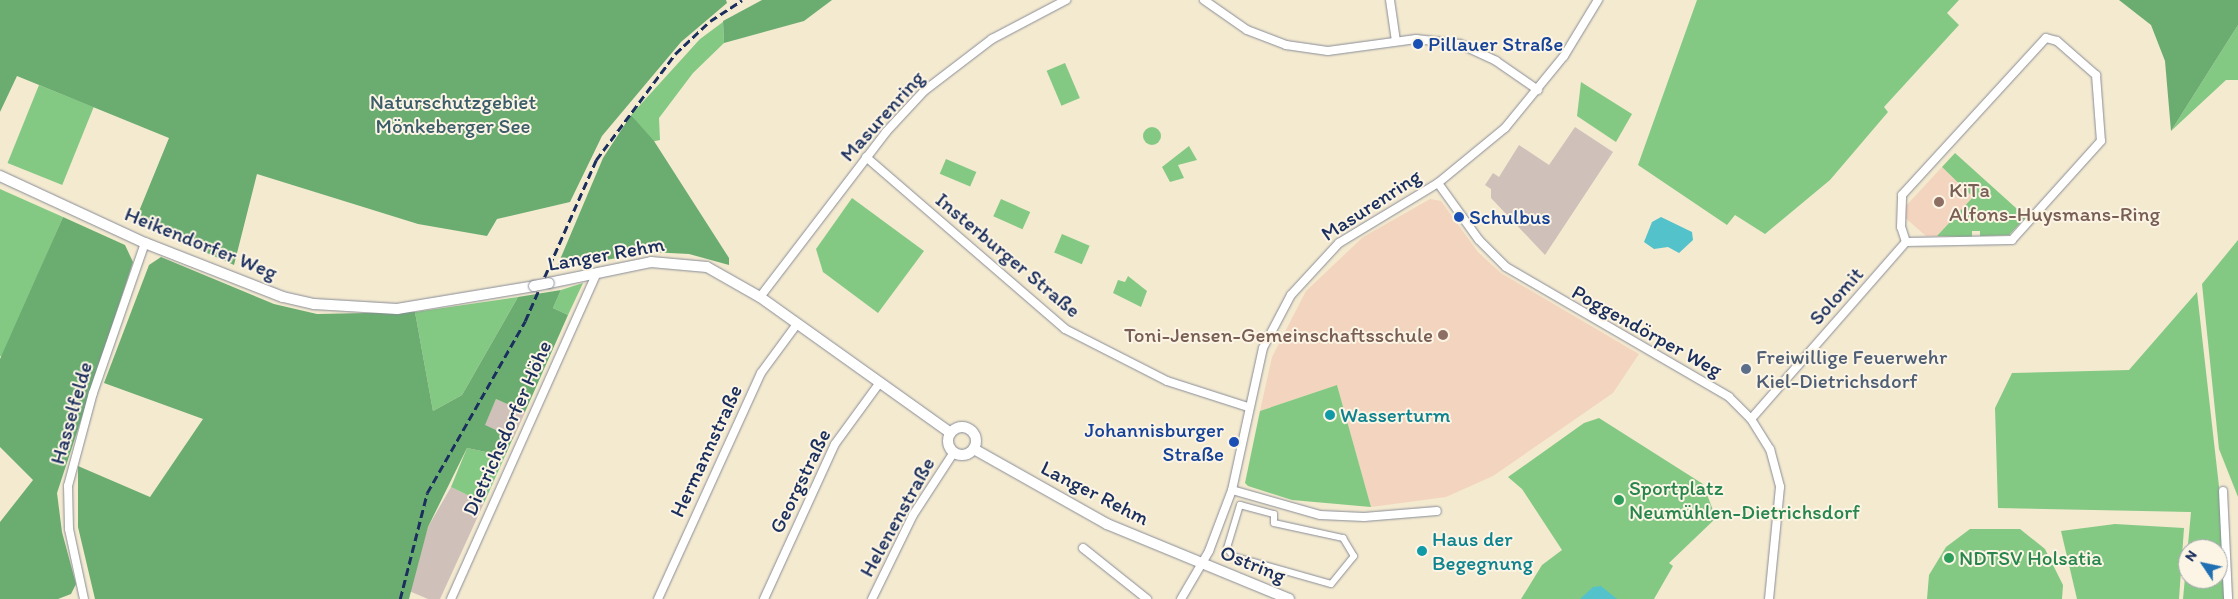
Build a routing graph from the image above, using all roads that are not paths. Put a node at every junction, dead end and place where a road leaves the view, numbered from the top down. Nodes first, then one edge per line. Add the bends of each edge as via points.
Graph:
1 (1066, 0) edge
2 (1204, 0) edge
3 (1390, 0) edge
4 (1598, 0) edge
5 (1396, 40) junction
6 (1538, 90) junction
7 (866, 157) junction
8 (0, 176) edge
9 (1438, 183) junction
10 (145, 242) junction
11 (1906, 242) junction
12 (597, 273) junction
13 (760, 297) junction
14 (397, 309) joint
15 (797, 324) junction
16 (878, 385) junction
17 (1248, 407) junction
18 (1751, 419) junction
19 (951, 433) junction
20 (974, 449) junction
21 (954, 452) junction
22 (1232, 490) junction
23 (2223, 491) dead end
24 (1437, 511) dead end
25 (1083, 548) dead end
26 (1202, 564) junction
27 (1331, 584) joint
28 (84, 599) edge
29 (451, 599) edge
30 (658, 599) edge
31 (764, 599) edge
32 (872, 599) edge
33 (1147, 599) edge
34 (1180, 599) edge
35 (1290, 599) edge
36 (1769, 599) edge
37 (2228, 599) edge

1 - 7 street, Masurenring via 992,39 953,67 918,98
2 - 5 street via 1247,30 1286,45 1350,50
3 - 5 street
4 - 6 street, Masurenring
5 - 6 street via 1460,44 1496,61
6 - 9 street, Masurenring via 1505,128
7 - 13 street, Masurenring
7 - 17 street, Insterburger Straße via 1065,328 1167,381
8 - 10 street, Heikendorfer Weg
9 - 17 street, Masurenring via 1357,230 1304,277 1263,348
9 - 18 street, Poggendörper Weg via 1479,240 1512,272 1729,397
10 - 14 street, Heikendorfer Weg via 283,297 314,304
10 - 28 street, Hasselfelde via 93,393 68,486 69,529
11 - 11 street via 1901,227 1902,195 2046,38 2058,41 2096,74 2101,140 2012,240
11 - 18 street, Solomit
12 - 13 street, Langer Rehm via 651,262 692,263 728,275
12 - 14 street, Langer Rehm, bridge
12 - 29 street, Dietrichsdorfer Höhe
13 - 15 street, Langer Rehm
15 - 16 street, Langer Rehm
15 - 30 street, Hermannstraße via 761,373
16 - 19 street, Langer Rehm
16 - 31 street, Georgstraße via 835,444
17 - 22 street, Masurenring
18 - 36 street, Poggendörper Weg via 1770,449 1780,487
19 - 20 street via 958,428 970,430 976,437
19 - 21 street via 949,445
20 - 21 street via 967,455
20 - 26 street, Langer Rehm via 1107,524
21 - 32 street, Helenenstraße via 913,515
22 - 24 street via 1320,515 1364,517
22 - 26 street, Masurenring
23 - 37 street
25 - 33 street
26 - 34 street, Masurenring
26 - 35 street, Ostring
27 - 27 street via 1233,556 1227,548 1240,505 1274,514 1274,523 1343,538 1354,556

